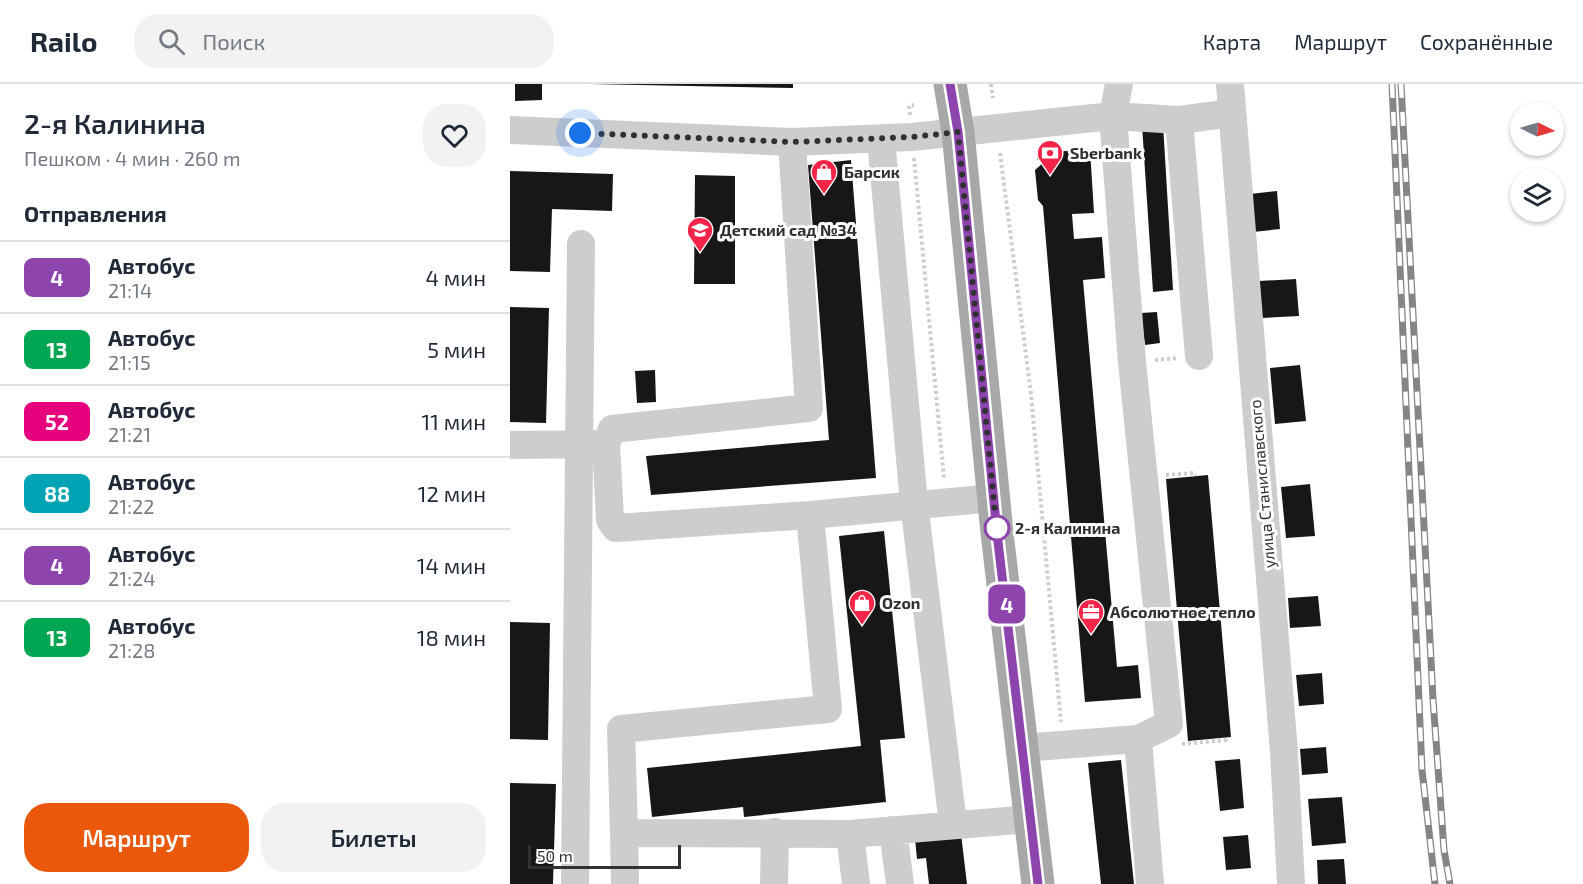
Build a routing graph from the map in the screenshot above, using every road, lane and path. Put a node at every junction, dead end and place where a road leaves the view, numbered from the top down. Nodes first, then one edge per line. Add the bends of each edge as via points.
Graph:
1 (950, 84) edge
2 (991, 84) edge
3 (1119, 84) edge
4 (1230, 84) edge
5 (993, 98) dead end
6 (914, 105) dead end
7 (1232, 113) junction
8 (1113, 116) junction
9 (910, 117) dead end
10 (1179, 120) junction
11 (510, 130) edge
12 (958, 132) junction
13 (881, 139) junction
14 (792, 142) junction
15 (1000, 153) dead end
16 (914, 158) dead end
17 (581, 244) dead end
18 (1139, 288) dead end
19 (1199, 357) dead end
20 (606, 444) junction
21 (510, 445) edge
22 (577, 446) junction
23 (1163, 475) dead end
24 (1195, 476) dead end
25 (994, 498) junction
26 (946, 501) junction
27 (914, 503) junction
28 (810, 515) junction
29 (1226, 737) dead end
30 (1138, 739) junction
31 (1182, 744) dead end
32 (1064, 745) junction
33 (1022, 748) junction
34 (1030, 819) junction
35 (953, 824) junction
36 (893, 830) junction
37 (775, 832) junction
38 (624, 833) junction
39 (850, 834) junction
40 (575, 884) edge
41 (625, 884) edge
42 (774, 884) edge
43 (856, 884) edge
44 (900, 884) edge
45 (1038, 884) edge
46 (1150, 884) edge
47 (1291, 884) edge

1 - 12 main road
2 - 5 path
3 - 8 street
4 - 7 street, улица Станиславского
6 - 9 path via 909,105
7 - 10 street
7 - 47 street, улица Станиславского via 1284,740
8 - 10 street
8 - 12 street
8 - 18 street via 1128,158
8 - 30 street via 1132,362 1168,724
10 - 19 street
11 - 14 street
12 - 13 street
12 - 25 main road
13 - 14 street
13 - 27 street
14 - 20 street via 809,408 612,429
15 - 32 path via 1030,383
16 - 26 path
17 - 22 street
20 - 22 street
20 - 28 street via 610,520 616,528
21 - 22 street
22 - 40 street
23 - 24 path
25 - 26 street
25 - 33 main road
26 - 27 street
27 - 28 street
27 - 35 street
28 - 38 street via 828,709 621,729
29 - 31 path
30 - 32 street
30 - 46 street
32 - 33 street
33 - 34 main road
34 - 35 street
34 - 45 main road
35 - 36 street
36 - 39 street
36 - 44 street
37 - 38 street
37 - 39 street
37 - 42 street
38 - 41 street
39 - 43 street

